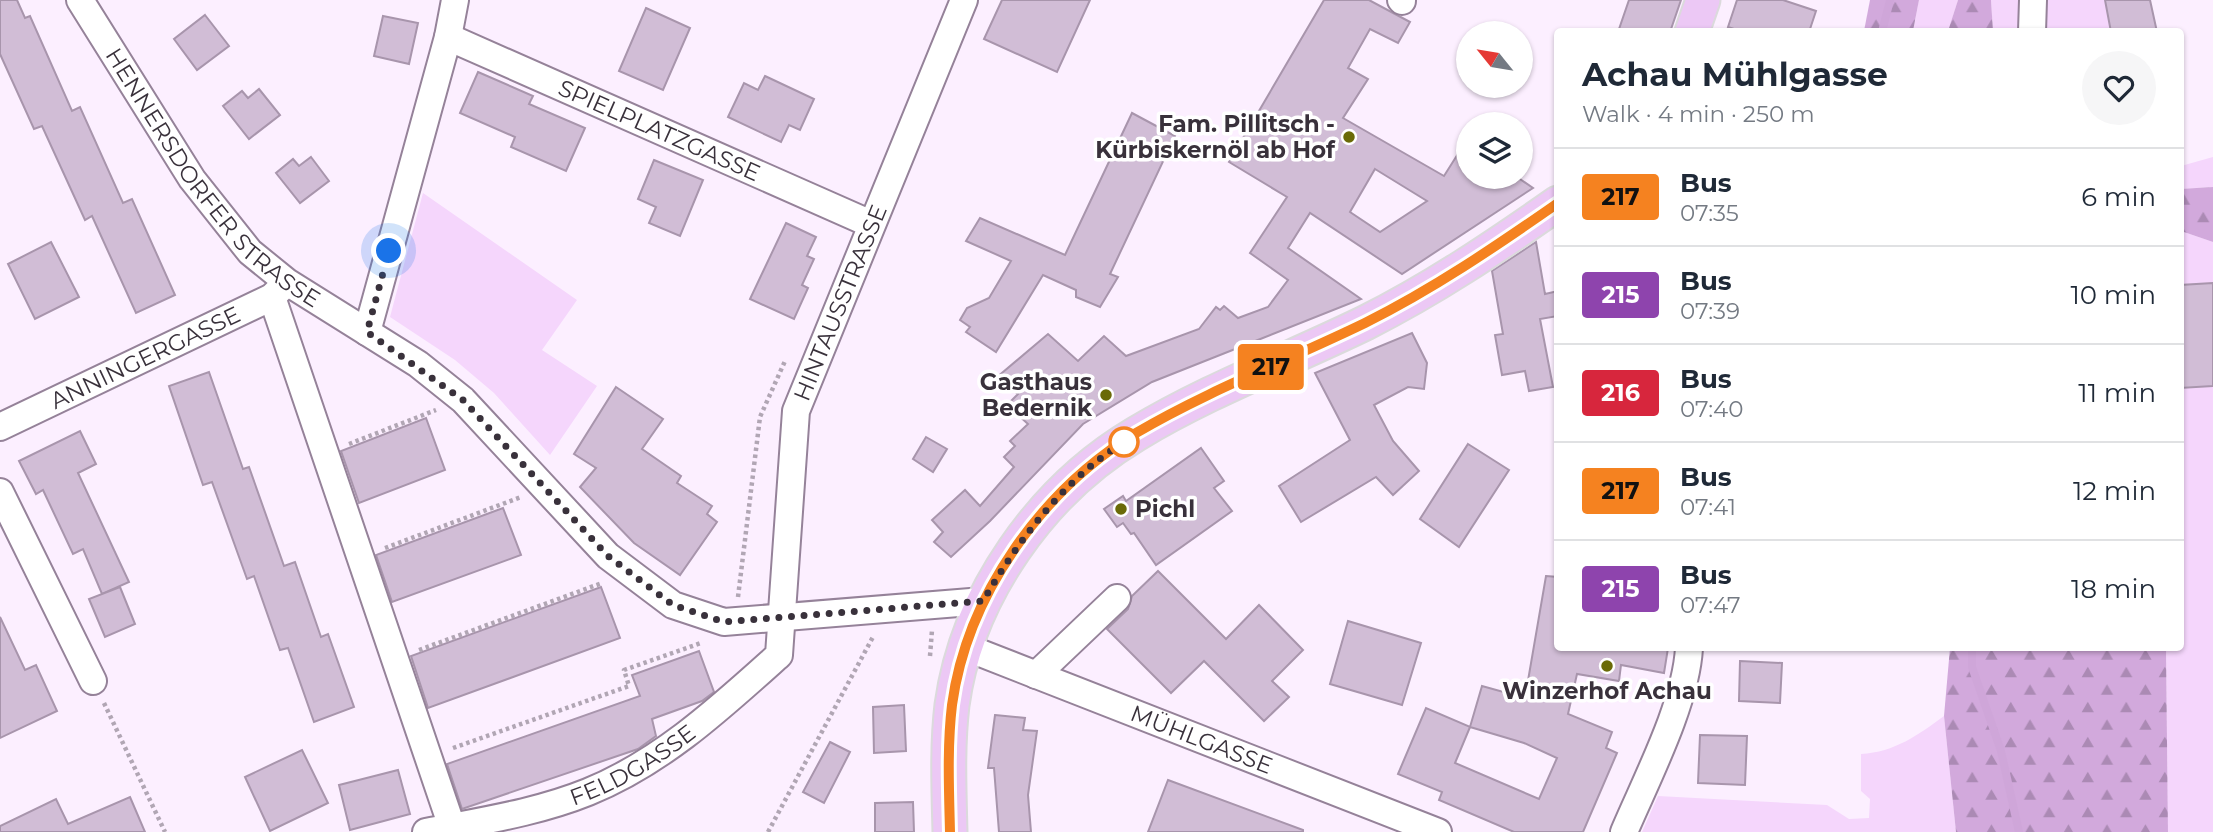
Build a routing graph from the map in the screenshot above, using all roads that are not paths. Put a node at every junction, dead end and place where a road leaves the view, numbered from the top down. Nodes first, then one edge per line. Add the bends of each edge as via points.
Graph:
1 (80, 0) edge
2 (455, 0) edge
3 (964, 0) edge
4 (1703, 0) edge
5 (2034, 0) edge
6 (1693, 28) edge
7 (2032, 28) edge
8 (448, 37) junction
9 (1554, 206) edge
10 (871, 224) junction
11 (279, 290) junction
12 (367, 332) junction
13 (0, 427) edge
14 (0, 492) edge
15 (1117, 597) dead end
16 (983, 601) junction
17 (780, 620) junction
18 (965, 647) junction
19 (1689, 651) edge
20 (1035, 675) junction
21 (93, 681) road end
22 (452, 827) junction
23 (426, 832) edge
24 (950, 832) edge
25 (1438, 832) edge
26 (1623, 832) edge

1 - 11 street, HENNERSDORFER STRASSE via 192,180
2 - 8 street
3 - 10 street, HINTAUSSTRASSE
4 - 6 main road
5 - 7 street
8 - 10 street, SPIELPLATZGASSE
8 - 12 street
9 - 16 main road via 1417,296 1174,412 1120,444 1043,515
10 - 17 street, HINTAUSSTRASSE via 796,411
11 - 12 street, HENNERSDORFER STRASSE
11 - 13 street, ANNINGERGASSE
11 - 22 street via 325,453
12 - 17 street, HENNERSDORFER STRASSE via 463,400 608,556 673,605 724,622
14 - 21 street
15 - 20 street
16 - 17 street
16 - 18 main road
17 - 22 street, FELDGASSE via 779,655 690,732 650,760 555,804
18 - 20 street, MÜHLGASSE
18 - 24 main road via 952,705
19 - 26 street via 1659,751
20 - 25 street, MÜHLGASSE via 1275,756
22 - 23 street, FELDGASSE

